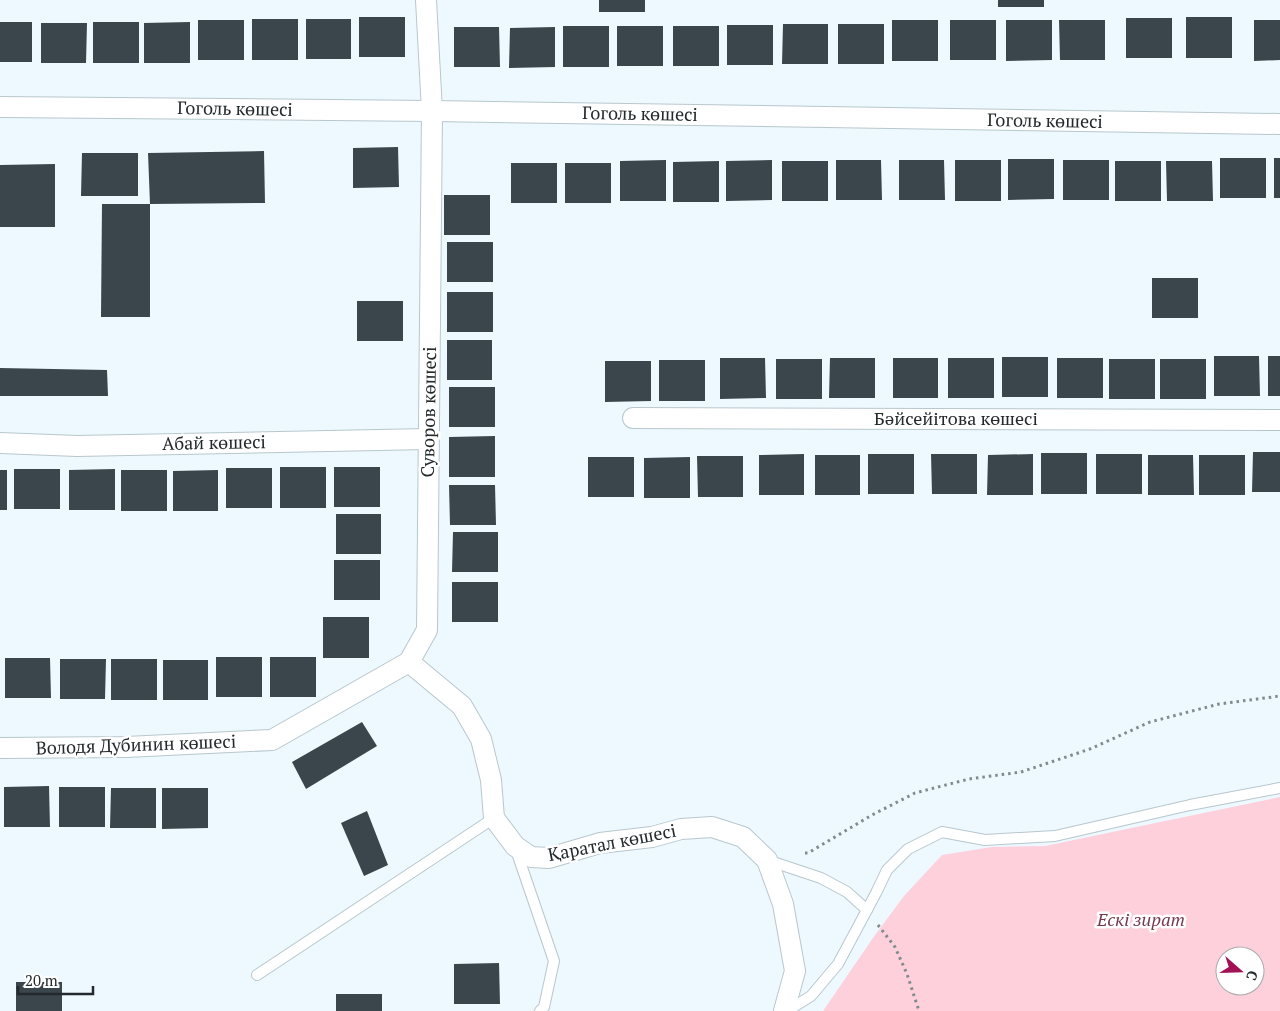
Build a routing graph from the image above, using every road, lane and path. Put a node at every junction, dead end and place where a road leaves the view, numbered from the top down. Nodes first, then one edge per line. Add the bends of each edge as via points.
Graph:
1 (426, 0) edge
2 (0, 107) edge
3 (432, 111) junction
4 (1280, 124) edge
5 (633, 418) dead end
6 (1280, 420) edge
7 (428, 439) junction
8 (0, 443) edge
9 (409, 662) junction
10 (1280, 696) edge
11 (0, 748) edge
12 (1280, 788) edge
13 (494, 818) junction
14 (514, 846) junction
15 (767, 860) junction
16 (867, 910) junction
17 (257, 975) dead end
18 (540, 1011) edge
19 (786, 1011) edge
20 (919, 1011) edge

1 - 3 street, Суворов көшесі
2 - 3 street, Гоголь көшесі
3 - 4 street, Гоголь көшесі
3 - 7 street, Суворов көшесі
5 - 6 street, Бәйсейітова көшесі
7 - 8 street, Абай көшесі via 77,446
7 - 9 street, Суворов көшесі via 427,630
9 - 11 street, Володя Дубинин көшесі via 272,740 126,747
9 - 13 street via 462,706 480,739 492,780
10 - 15 path via 1219,704 1150,722 1090,748 1021,772 969,779 915,793 808,853
12 - 16 lane via 1055,836 985,840 942,832 908,849 887,870
13 - 14 street, Қаратал көшесі
13 - 17 lane
14 - 15 street, Қаратал көшесі via 530,857 549,858 600,843 712,827 743,837
14 - 18 lane via 554,961 544,1007
15 - 16 lane via 820,878 846,892
15 - 19 street, Қаратал көшесі via 783,904 795,971
16 - 19 lane via 838,964 811,996
16 - 20 path via 895,947

